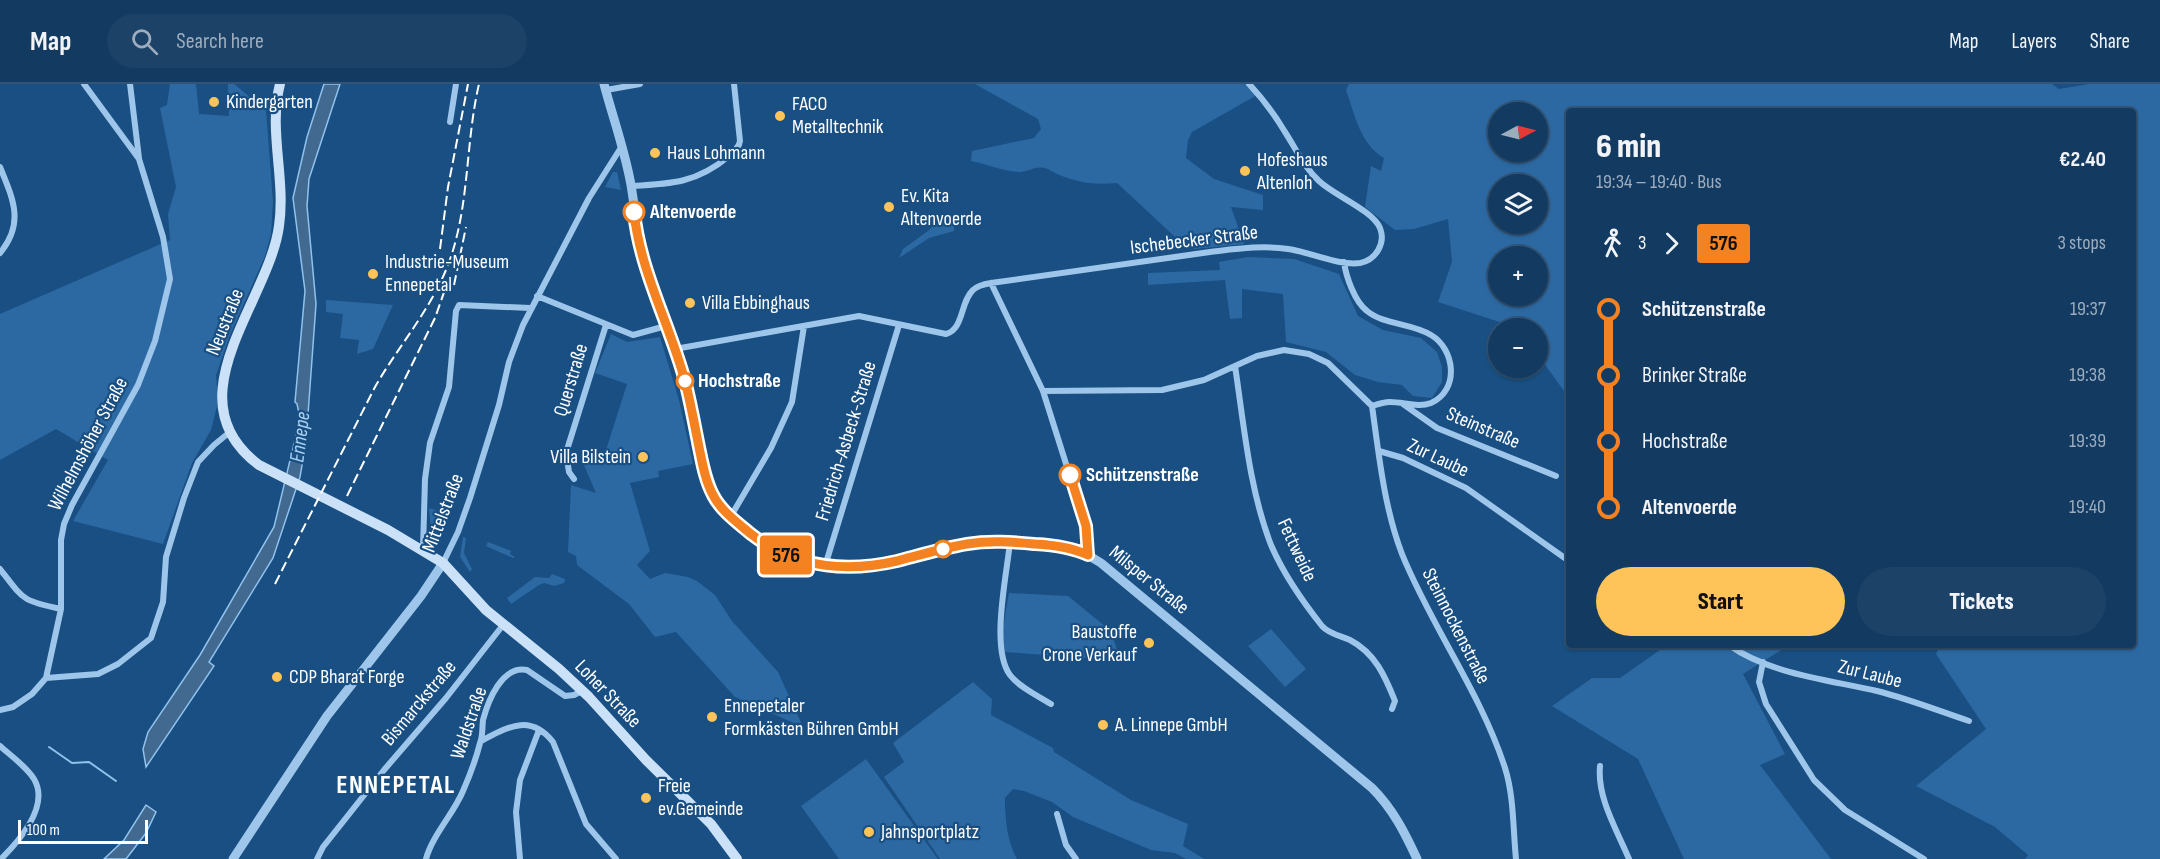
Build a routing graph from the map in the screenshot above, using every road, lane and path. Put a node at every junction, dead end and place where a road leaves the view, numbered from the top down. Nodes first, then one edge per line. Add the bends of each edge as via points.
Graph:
1 (84, 84) edge
2 (130, 84) edge
3 (456, 84) edge
4 (640, 84) edge
5 (734, 84) edge
6 (1249, 84) edge
7 (278, 85) edge
8 (605, 87) edge
9 (450, 122) dead end
10 (622, 146) junction
11 (139, 159) junction
12 (0, 167) edge
13 (631, 186) junction
14 (0, 253) edge
15 (1344, 262) junction
16 (991, 283) junction
17 (537, 296) junction
18 (530, 308) junction
19 (606, 325) junction
20 (899, 325) junction
21 (666, 326) junction
22 (804, 326) junction
23 (675, 349) junction
24 (1234, 366) junction
25 (1043, 391) junction
26 (1402, 403) junction
27 (1372, 406) junction
28 (231, 431) junction
29 (1379, 451) junction
30 (1556, 476) dead end
31 (574, 479) dead end
32 (731, 516) junction
33 (1010, 542) junction
34 (423, 549) junction
35 (1088, 555) junction
36 (1566, 559) edge
37 (443, 563) junction
38 (825, 566) junction
39 (0, 569) edge
40 (61, 609) junction
41 (503, 625) junction
42 (1733, 648) edge
43 (1763, 662) junction
44 (46, 678) junction
45 (582, 690) junction
46 (1051, 704) dead end
47 (1392, 709) dead end
48 (0, 710) edge
49 (1970, 721) dead end
50 (539, 730) junction
51 (481, 741) junction
52 (0, 746) edge
53 (1600, 766) dead end
54 (1057, 814) dead end
55 (1, 859) edge
56 (233, 859) edge
57 (317, 859) edge
58 (426, 859) edge
59 (520, 859) edge
60 (616, 859) edge
61 (737, 859) edge
62 (1076, 859) edge
63 (1418, 859) edge
64 (1516, 859) edge
65 (1629, 859) edge
66 (1924, 859) edge

1 - 11 street, Wilhelmshöher Straße
2 - 11 street
3 - 9 street
4 - 8 street
5 - 13 street via 740,141 737,149 700,176 666,184
6 - 15 street, Ischebecker Straße via 1310,171 1327,188 1375,220 1382,234 1376,253 1367,261
7 - 28 main road, Neustraße via 280,222 271,260 227,362 222,389
8 - 10 street, Milsper Straße
10 - 13 street, Milsper Straße
10 - 17 street, Mittelstraße via 589,198
11 - 40 street, Wilhelmshöher Straße via 163,237 169,286 138,386 64,524
12 - 14 street via 12,198 15,221 13,233
13 - 21 street, Milsper Straße via 635,224
15 - 16 street, Ischebecker Straße via 1290,249 1253,248
15 - 26 street via 1366,311 1430,334 1448,352 1451,372 1440,397 1421,405
16 - 20 street via 972,290 951,332 939,334
16 - 25 street
17 - 18 street, Mittelstraße
17 - 19 street
18 - 34 street via 459,305 456,311 449,387 430,442
18 - 37 street, Mittelstraße via 509,362 463,518
19 - 21 street via 633,335
19 - 31 street, Querstraße via 566,453
20 - 22 street via 859,316
20 - 38 street, Friedrich-Asbeck-Straße
21 - 23 street, Milsper Straße
22 - 23 street
22 - 32 street via 792,402 771,448
23 - 32 street, Milsper Straße via 708,486
24 - 25 street via 1203,380 1162,390
24 - 27 street via 1284,350 1309,354 1329,363
24 - 47 street, Fettweide via 1252,477 1272,545 1301,597 1325,629 1374,657 1395,701
25 - 35 street via 1086,526
26 - 27 street
26 - 30 street, Steinstraße via 1437,428
27 - 29 street, Steinnockenstraße
28 - 34 main road, Neustraße via 249,458
28 - 44 street via 198,462 184,498 166,557 163,602 152,638 98,674
29 - 36 street, Zur Laube via 1466,488
29 - 64 street, Steinnockenstraße via 1401,551 1505,768
32 - 38 street, Milsper Straße via 779,552
33 - 35 street, Milsper Straße via 1065,547
33 - 38 street, Milsper Straße via 967,544 879,565
33 - 46 street via 1000,636 1003,657 1010,675
34 - 37 main road, Neustraße
35 - 63 street, Milsper Straße via 1372,788 1396,816
37 - 41 main road, Loher Straße
37 - 56 street, Mittelstraße via 327,716
39 - 40 street via 26,600
40 - 44 street, Wilhelmshöher Straße
41 - 45 main road, Loher Straße
41 - 57 street, Bismarckstraße via 378,777
42 - 43 street, Zur Laube
43 - 49 street, Zur Laube via 1890,695
43 - 66 street via 1760,682 1766,704 1814,780 1845,810
44 - 48 street via 32,694 13,707
45 - 51 street, Waldstraße via 565,696 527,670 511,672 491,698
45 - 61 main road, Loher Straße via 698,810
50 - 51 street via 514,725
50 - 59 street via 520,780 516,812
50 - 60 street via 553,742 586,824
51 - 58 street, Waldstraße via 463,793
52 - 55 street via 32,776 39,801 23,833
53 - 65 street via 1605,801
54 - 62 street via 1066,845

